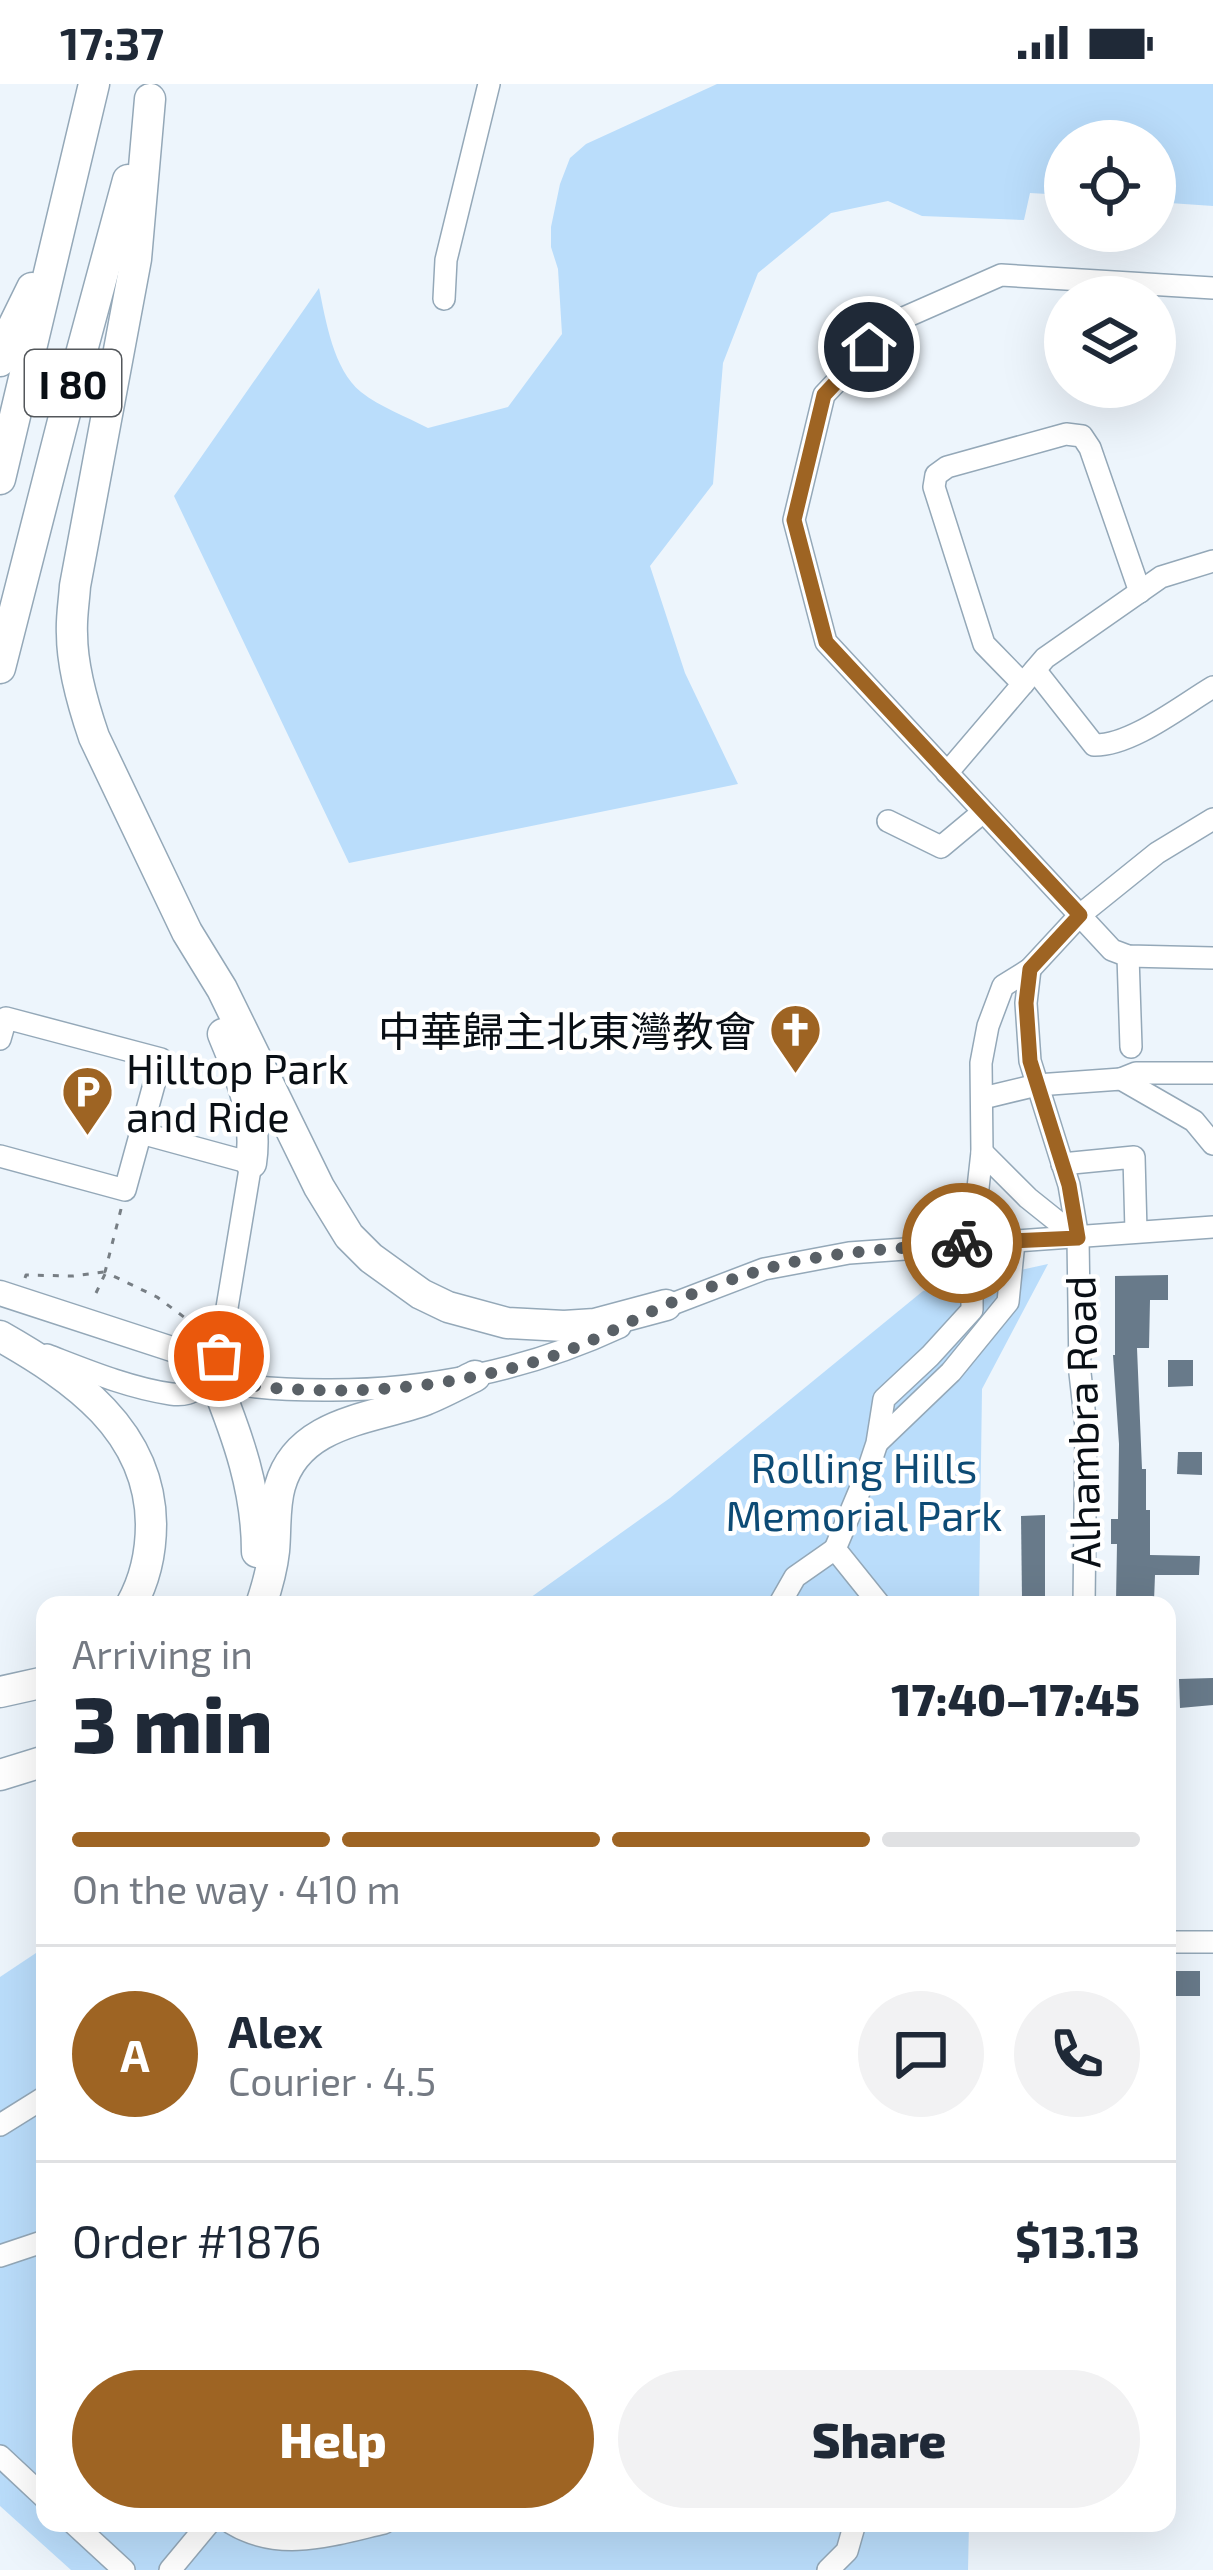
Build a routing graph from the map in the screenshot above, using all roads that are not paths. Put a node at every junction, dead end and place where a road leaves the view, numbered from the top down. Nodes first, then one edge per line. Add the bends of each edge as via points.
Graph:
1 (94, 84) edge
2 (490, 85) edge
3 (152, 92) edge
4 (56, 240) junction
5 (1213, 288) edge
6 (444, 299) dead end
7 (0, 362) edge
8 (0, 479) edge
9 (1213, 562) edge
10 (1139, 592) junction
11 (0, 668) edge
12 (1029, 677) junction
13 (1213, 687) edge
14 (947, 773) junction
15 (983, 812) junction
16 (1213, 819) edge
17 (888, 821) dead end
18 (1080, 915) junction
19 (188, 932) junction
20 (1128, 956) junction
21 (1213, 958) edge
22 (1030, 969) junction
23 (0, 1040) edge
24 (1131, 1047) dead end
25 (1213, 1073) edge
26 (1121, 1079) junction
27 (1036, 1084) junction
28 (982, 1098) junction
29 (141, 1133) junction
30 (1213, 1144) edge
31 (982, 1152) junction
32 (0, 1156) edge
33 (251, 1163) junction
34 (1062, 1164) junction
35 (1213, 1227) edge
36 (1136, 1232) junction
37 (1078, 1238) junction
38 (972, 1242) junction
39 (1014, 1242) junction
40 (0, 1293) edge
41 (666, 1305) junction
42 (0, 1335) edge
43 (476, 1376) junction
44 (215, 1380) junction
45 (878, 1443) junction
46 (835, 1549) junction
47 (135, 1596) edge
48 (250, 1596) edge
49 (263, 1596) edge
50 (784, 1596) edge
51 (873, 1596) edge
52 (1084, 1596) edge
53 (36, 1684) edge
54 (0, 1692) edge
55 (36, 1764) edge
56 (0, 1774) edge
57 (1176, 1942) edge
58 (1213, 1942) edge
59 (36, 2103) edge
60 (0, 2125) edge
61 (36, 2244) edge
62 (0, 2256) edge
63 (0, 2456) edge
64 (36, 2490) edge
65 (83, 2532) edge
66 (202, 2532) edge
67 (246, 2532) edge
68 (345, 2532) edge
69 (852, 2532) edge
70 (124, 2570) edge
71 (170, 2570) edge
72 (828, 2570) edge

1 - 4 highway, I 80
2 - 6 street via 446,260
3 - 11 highway, I 80
3 - 19 highway via 136,259 71,632 94,737
4 - 7 highway
4 - 8 highway, I 80
5 - 14 street via 1001,275 892,323 824,395 794,520 826,642
9 - 10 street
10 - 12 street
10 - 12 street via 1082,436 1066,434 936,475 984,644
12 - 13 street via 1094,746 1125,740
12 - 14 street
14 - 15 street
15 - 17 street via 941,847
15 - 18 street
16 - 18 street
18 - 20 street
18 - 22 street
19 - 33 highway via 250,1107
19 - 41 highway via 334,1215 394,1276 448,1307 535,1326 595,1324
20 - 21 street
20 - 24 street
22 - 27 street, Alhambra Road
22 - 28 street via 1003,986 988,1026
23 - 29 street via 6,1018 161,1059
25 - 26 street
26 - 27 street
26 - 30 street via 1194,1121
27 - 28 street
27 - 34 street, Alhambra Road
28 - 31 street
29 - 32 street via 125,1190
29 - 33 street
31 - 37 street
31 - 38 street
33 - 44 street
34 - 36 street via 1134,1157
34 - 37 street, Alhambra Road
35 - 36 street
36 - 37 street
37 - 39 street
37 - 52 street, Alhambra Road
38 - 39 street
38 - 41 street via 764,1269
38 - 45 street via 972,1310 884,1399
39 - 45 street via 1008,1302
40 - 44 main road via 182,1352
41 - 43 street via 550,1357
42 - 44 street via 168,1394
42 - 47 highway via 100,1405 136,1453 151,1541
43 - 44 street via 335,1390
43 - 49 highway via 336,1427 297,1454 279,1489
44 - 48 highway via 255,1507
45 - 46 street
46 - 50 street via 795,1577
46 - 51 street
53 - 54 highway
55 - 56 highway
57 - 58 street
59 - 60 street
61 - 62 street
63 - 64 street
65 - 70 street
66 - 71 street
67 - 68 street via 286,2541
69 - 72 street

